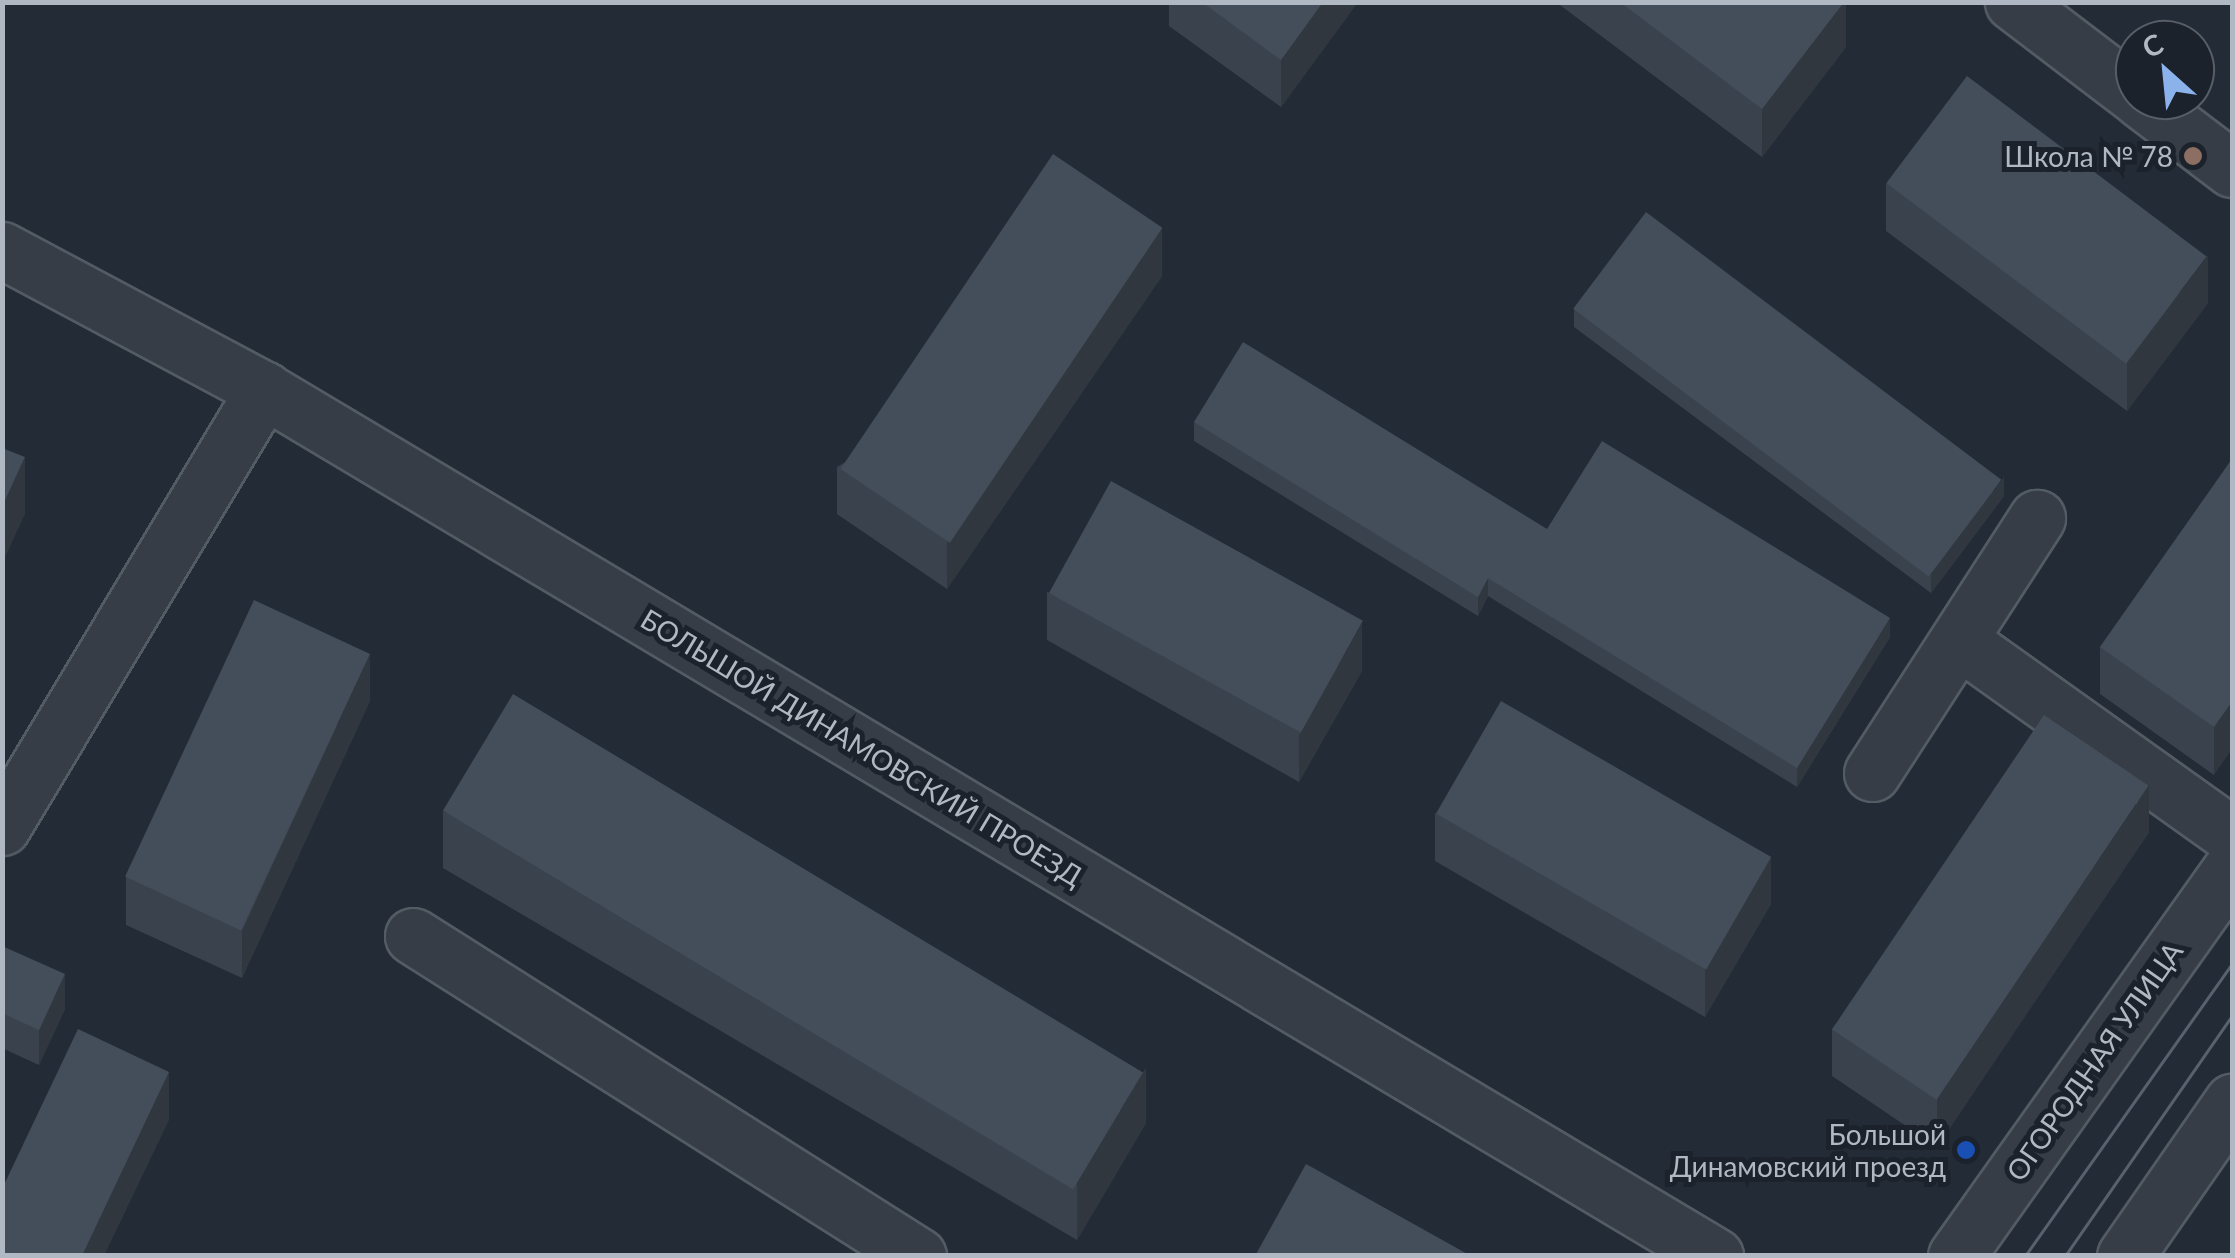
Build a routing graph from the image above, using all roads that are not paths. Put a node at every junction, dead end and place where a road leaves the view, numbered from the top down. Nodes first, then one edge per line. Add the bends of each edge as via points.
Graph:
1 (2013, 2) edge
2 (2115, 80) edge
3 (2167, 120) edge
4 (2232, 169) edge
5 (2, 250) edge
6 (264, 390) junction
7 (2037, 518) dead end
8 (1961, 642) junction
9 (1872, 772) dead end
10 (2, 827) edge
11 (2232, 835) edge
12 (2232, 867) edge
13 (413, 936) dead end
14 (2232, 1102) edge
15 (918, 1256) edge
16 (1715, 1256) edge
17 (1956, 1256) edge
18 (2125, 1256) edge

1 - 2 street
3 - 4 street
5 - 6 street, БОЛЬШОЙ ДИНАМОВСКИЙ ПРОЕЗД
6 - 10 street
6 - 16 street, БОЛЬШОЙ ДИНАМОВСКИЙ ПРОЕЗД
7 - 8 street
8 - 9 street
8 - 11 street
12 - 17 street, ОГОРОДНАЯ УЛИЦА
13 - 15 street
14 - 18 street

